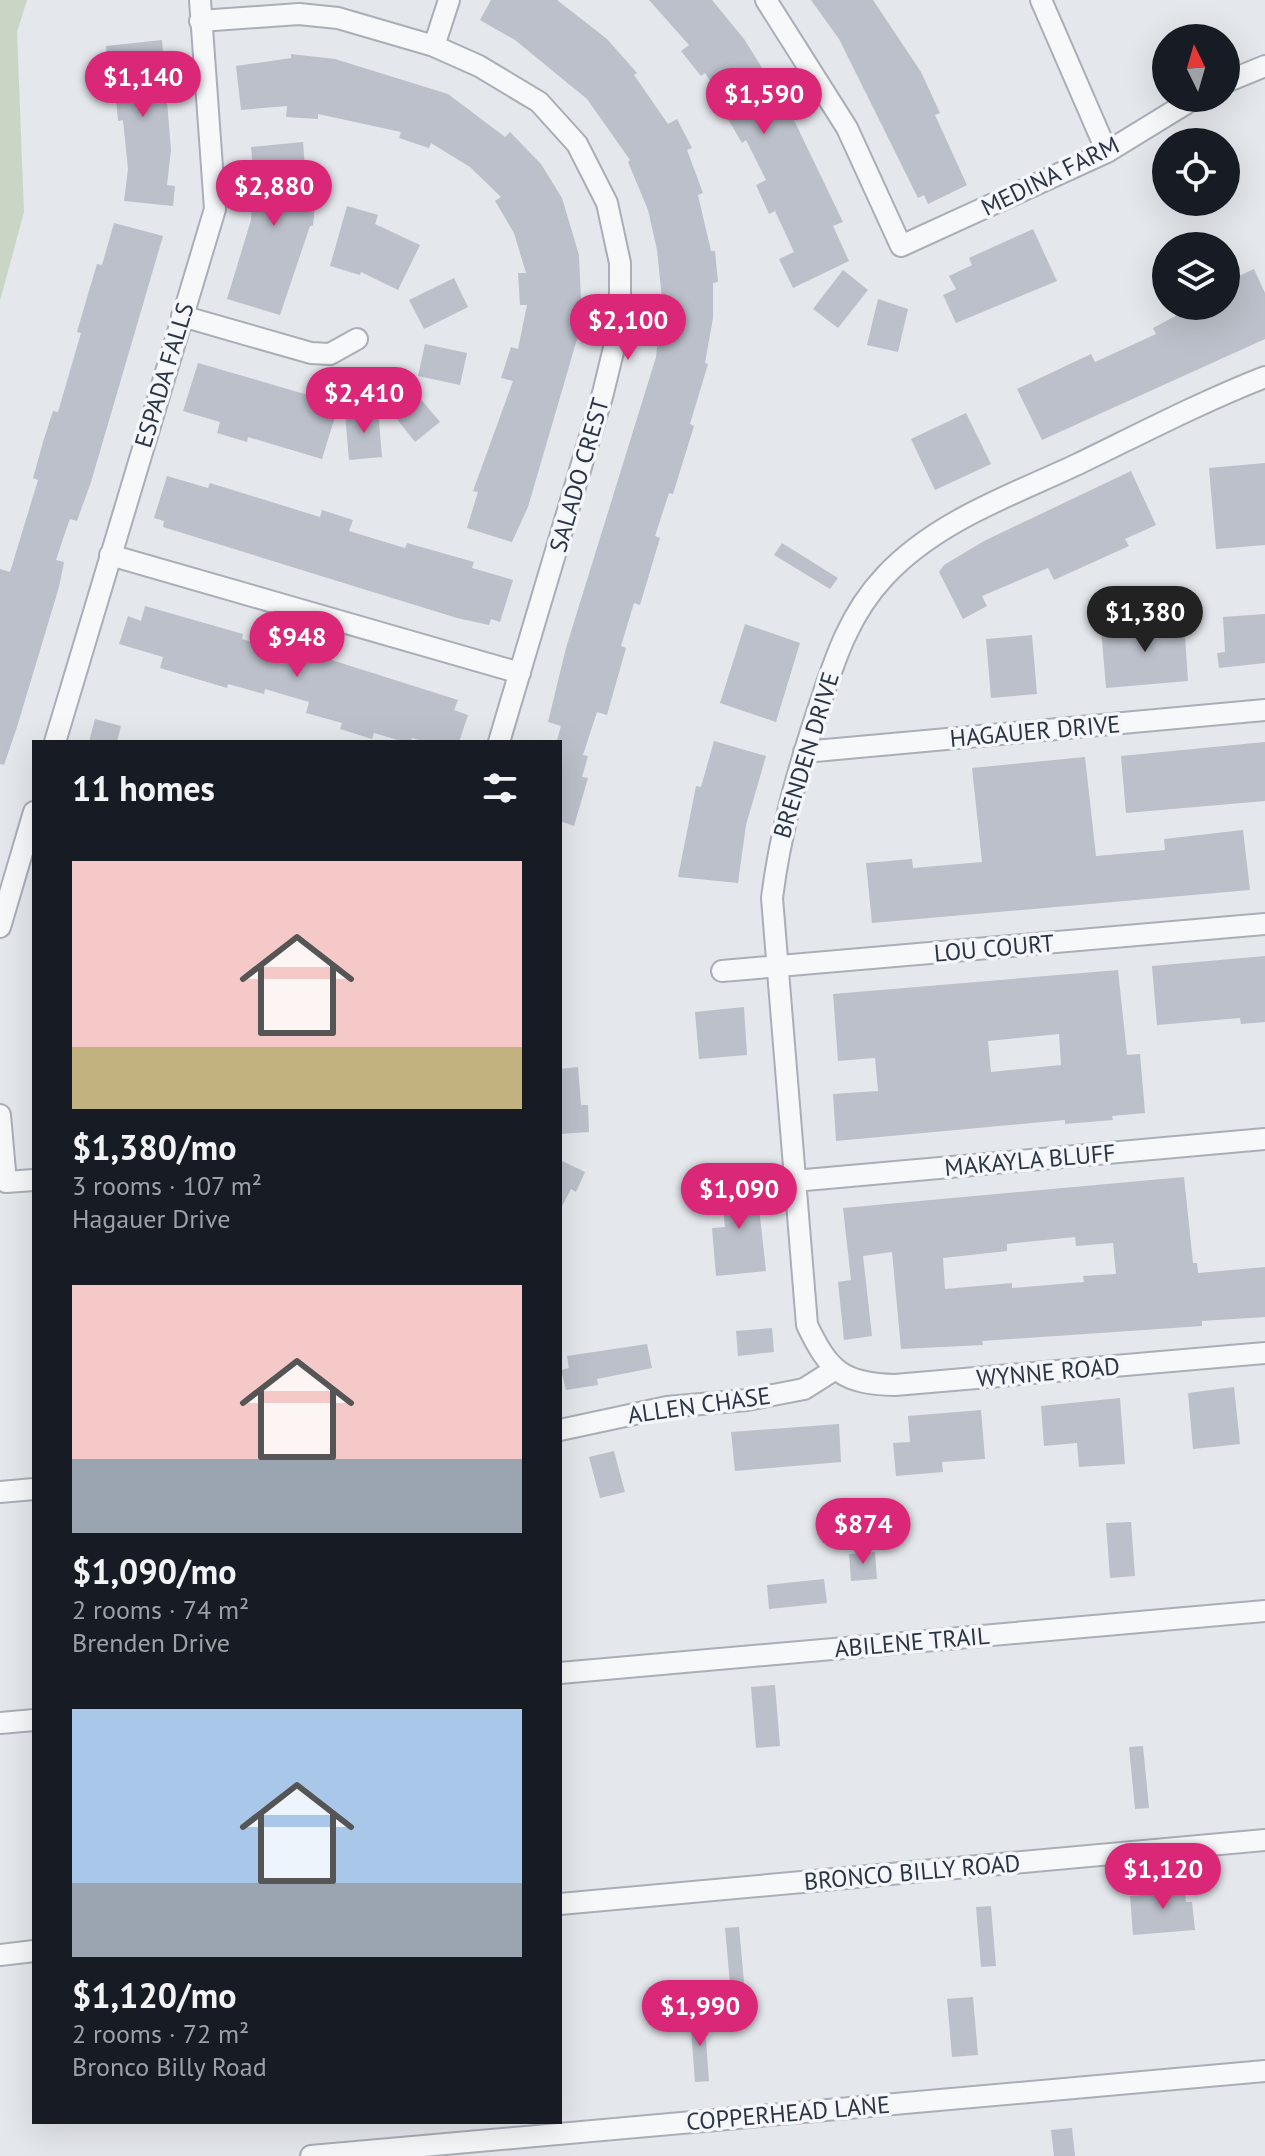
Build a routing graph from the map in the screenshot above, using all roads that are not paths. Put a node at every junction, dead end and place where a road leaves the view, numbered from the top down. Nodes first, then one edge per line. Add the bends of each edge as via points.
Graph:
1 (200, 0) edge
2 (449, 0) edge
3 (766, 0) edge
4 (1041, 0) edge
5 (200, 21) junction
6 (434, 46) junction
7 (1265, 66) edge
8 (1240, 76) edge
9 (1172, 112) edge
10 (1107, 152) junction
11 (182, 316) junction
12 (357, 339) dead end
13 (1265, 377) edge
14 (110, 555) junction
15 (520, 673) junction
16 (1265, 710) edge
17 (56, 740) edge
18 (500, 740) edge
19 (804, 752) junction
20 (32, 819) edge
21 (1265, 924) edge
22 (0, 927) edge
23 (775, 967) junction
24 (722, 971) dead end
25 (0, 1115) edge
26 (1265, 1139) edge
27 (32, 1180) edge
28 (794, 1181) junction
29 (1265, 1353) edge
30 (834, 1370) junction
31 (562, 1430) edge
32 (32, 1489) edge
33 (0, 1492) edge
34 (1265, 1611) edge
35 (562, 1673) edge
36 (32, 1720) edge
37 (0, 1723) edge
38 (1265, 1840) edge
39 (562, 1904) edge
40 (32, 1951) edge
41 (0, 1955) edge
42 (1265, 2071) edge
43 (311, 2156) edge

1 - 5 street, ESPADA FALLS
2 - 6 street
3 - 10 street, MEDINA FARM via 847,128 901,246
4 - 10 street
5 - 6 street, SALADO CREST via 299,14 338,18
5 - 11 street, ESPADA FALLS via 215,209
6 - 15 street, SALADO CREST via 539,102 577,144 607,203 620,263 620,323 603,393
7 - 8 street
9 - 10 street, MEDINA FARM
11 - 12 street via 311,353 330,354
11 - 14 street, ESPADA FALLS
13 - 19 street, BRENDEN DRIVE via 977,510 919,546 885,576 854,615
14 - 15 street
14 - 17 street, ESPADA FALLS
15 - 18 street, SALADO CREST
16 - 19 street, HAGAUER DRIVE
19 - 23 street, BRENDEN DRIVE via 779,839 772,898
20 - 22 street
21 - 23 street, LOU COURT
23 - 24 street, LOU COURT
23 - 28 street, BRENDEN DRIVE
25 - 27 street via 6,1182
26 - 28 street, MAKAYLA BLUFF
28 - 30 street, BRENDEN DRIVE via 807,1325
29 - 30 street, WYNNE ROAD via 895,1385 866,1385
30 - 31 street, ALLEN CHASE via 804,1389 667,1407
32 - 33 street
34 - 35 street, ABILENE TRAIL
36 - 37 street
38 - 39 street, BRONCO BILLY ROAD
40 - 41 street
42 - 43 street, COPPERHEAD LANE

